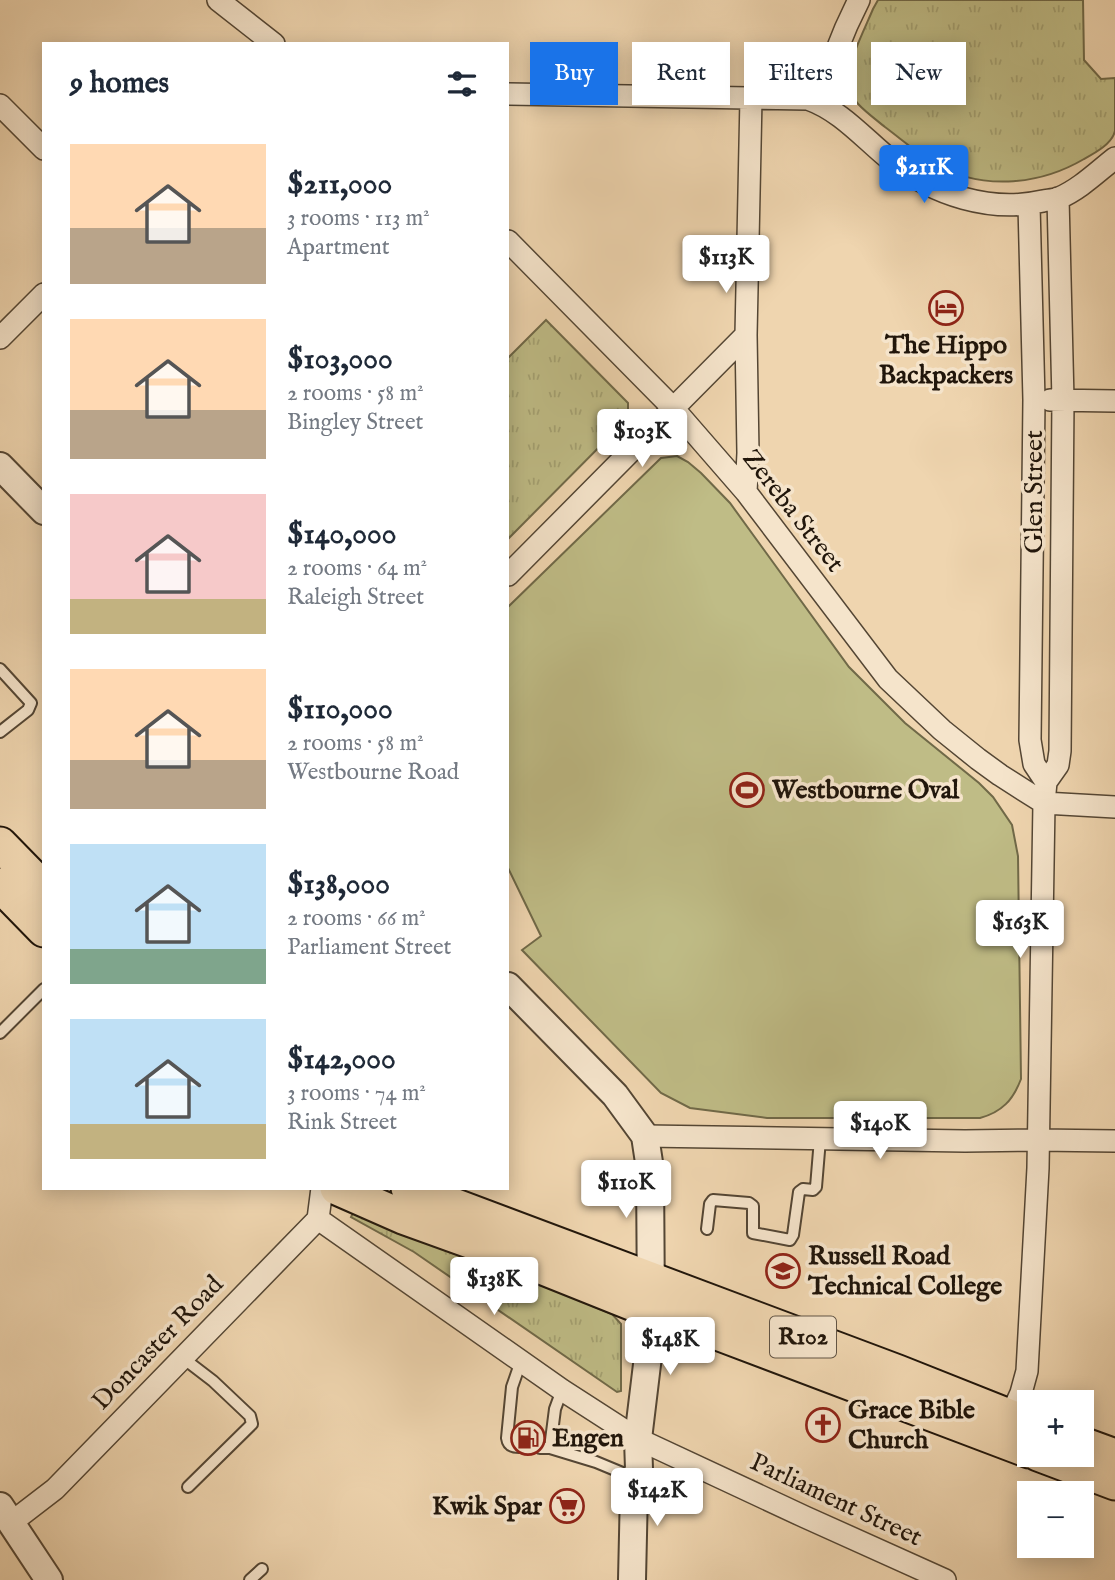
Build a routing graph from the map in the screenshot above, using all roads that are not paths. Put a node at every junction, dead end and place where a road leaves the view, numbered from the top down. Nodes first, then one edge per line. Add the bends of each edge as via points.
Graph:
1 (218, 0) edge
2 (859, 0) edge
3 (271, 42) edge
4 (840, 42) edge
5 (509, 94) edge
6 (744, 99) edge
7 (751, 105) edge
8 (823, 105) edge
9 (0, 106) edge
10 (42, 147) edge
11 (1115, 158) edge
12 (1058, 198) junction
13 (1029, 205) junction
14 (509, 242) edge
15 (42, 295) edge
16 (746, 335) junction
17 (0, 338) edge
18 (1034, 400) junction
19 (1063, 400) junction
20 (1115, 401) edge
21 (673, 408) junction
22 (0, 466) edge
23 (746, 492) junction
24 (42, 509) edge
25 (509, 574) edge
26 (0, 669) edge
27 (0, 732) edge
28 (1045, 792) junction
29 (1115, 807) edge
30 (0, 844) edge
31 (0, 885) edge
32 (42, 887) edge
33 (42, 928) edge
34 (509, 987) edge
35 (42, 991) edge
36 (0, 1033) edge
37 (645, 1136) junction
38 (820, 1139) junction
39 (1038, 1140) junction
40 (1115, 1141) edge
41 (322, 1190) edge
42 (342, 1190) edge
43 (413, 1190) edge
44 (318, 1219) junction
45 (708, 1229) dead end
46 (651, 1295) junction
47 (183, 1358) junction
48 (522, 1361) junction
49 (562, 1390) junction
50 (1022, 1390) edge
51 (1017, 1419) edge
52 (508, 1425) junction
53 (520, 1426) dead end
54 (638, 1438) junction
55 (1017, 1446) edge
56 (519, 1447) dead end
57 (1094, 1448) edge
58 (1115, 1456) edge
59 (1073, 1467) edge
60 (639, 1476) junction
61 (1115, 1483) edge
62 (188, 1487) dead end
63 (6, 1514) edge
64 (262, 1569) dead end
65 (49, 1580) edge
66 (250, 1580) edge
67 (632, 1580) edge
68 (647, 1580) edge
69 (945, 1580) edge

1 - 3 street
2 - 4 street
5 - 6 street
7 - 16 street
8 - 13 street via 920,181 978,202
9 - 10 street
11 - 12 street
12 - 13 street
12 - 19 street, Glen Street
13 - 18 street, Glen Street
14 - 21 street, Zereba Street
15 - 17 street
16 - 21 street
16 - 23 street
18 - 19 street
18 - 28 street, Glen Street via 1030,740
19 - 20 street
19 - 28 street, Glen Street via 1060,751
21 - 23 street, Zereba Street
21 - 25 street
22 - 24 street
23 - 28 street, Zereba Street via 888,679 999,775
26 - 27 lane via 31,703
28 - 29 street
28 - 39 street, Glen Street
30 - 32 main road
31 - 33 main road
34 - 37 street via 615,1095
35 - 36 lane
37 - 38 street
37 - 46 street via 650,1169
38 - 39 street
38 - 45 lane via 816,1188 799,1192 790,1240 753,1233 750,1203 713,1200
39 - 40 street
39 - 50 street, Glen Street via 1027,1371
41 - 44 street
42 - 46 main road, R102 via 524,1261
43 - 46 main road, R102
44 - 47 street, Doncaster Road
44 - 48 street, Parliament Street
46 - 51 main road, R102 via 898,1372
46 - 54 street
46 - 55 main road, R102 via 704,1328
47 - 62 lane via 250,1416 252,1424
47 - 63 street, Doncaster Road via 55,1489
48 - 49 street, Parliament Street
48 - 52 lane via 512,1387
49 - 54 street, Parliament Street
49 - 60 lane via 545,1448
52 - 53 lane
52 - 56 lane via 507,1442
54 - 60 street
54 - 69 street, Parliament Street
57 - 58 main road
59 - 61 main road
60 - 67 street via 633,1503
60 - 68 street via 647,1504
63 - 65 street
64 - 66 lane

